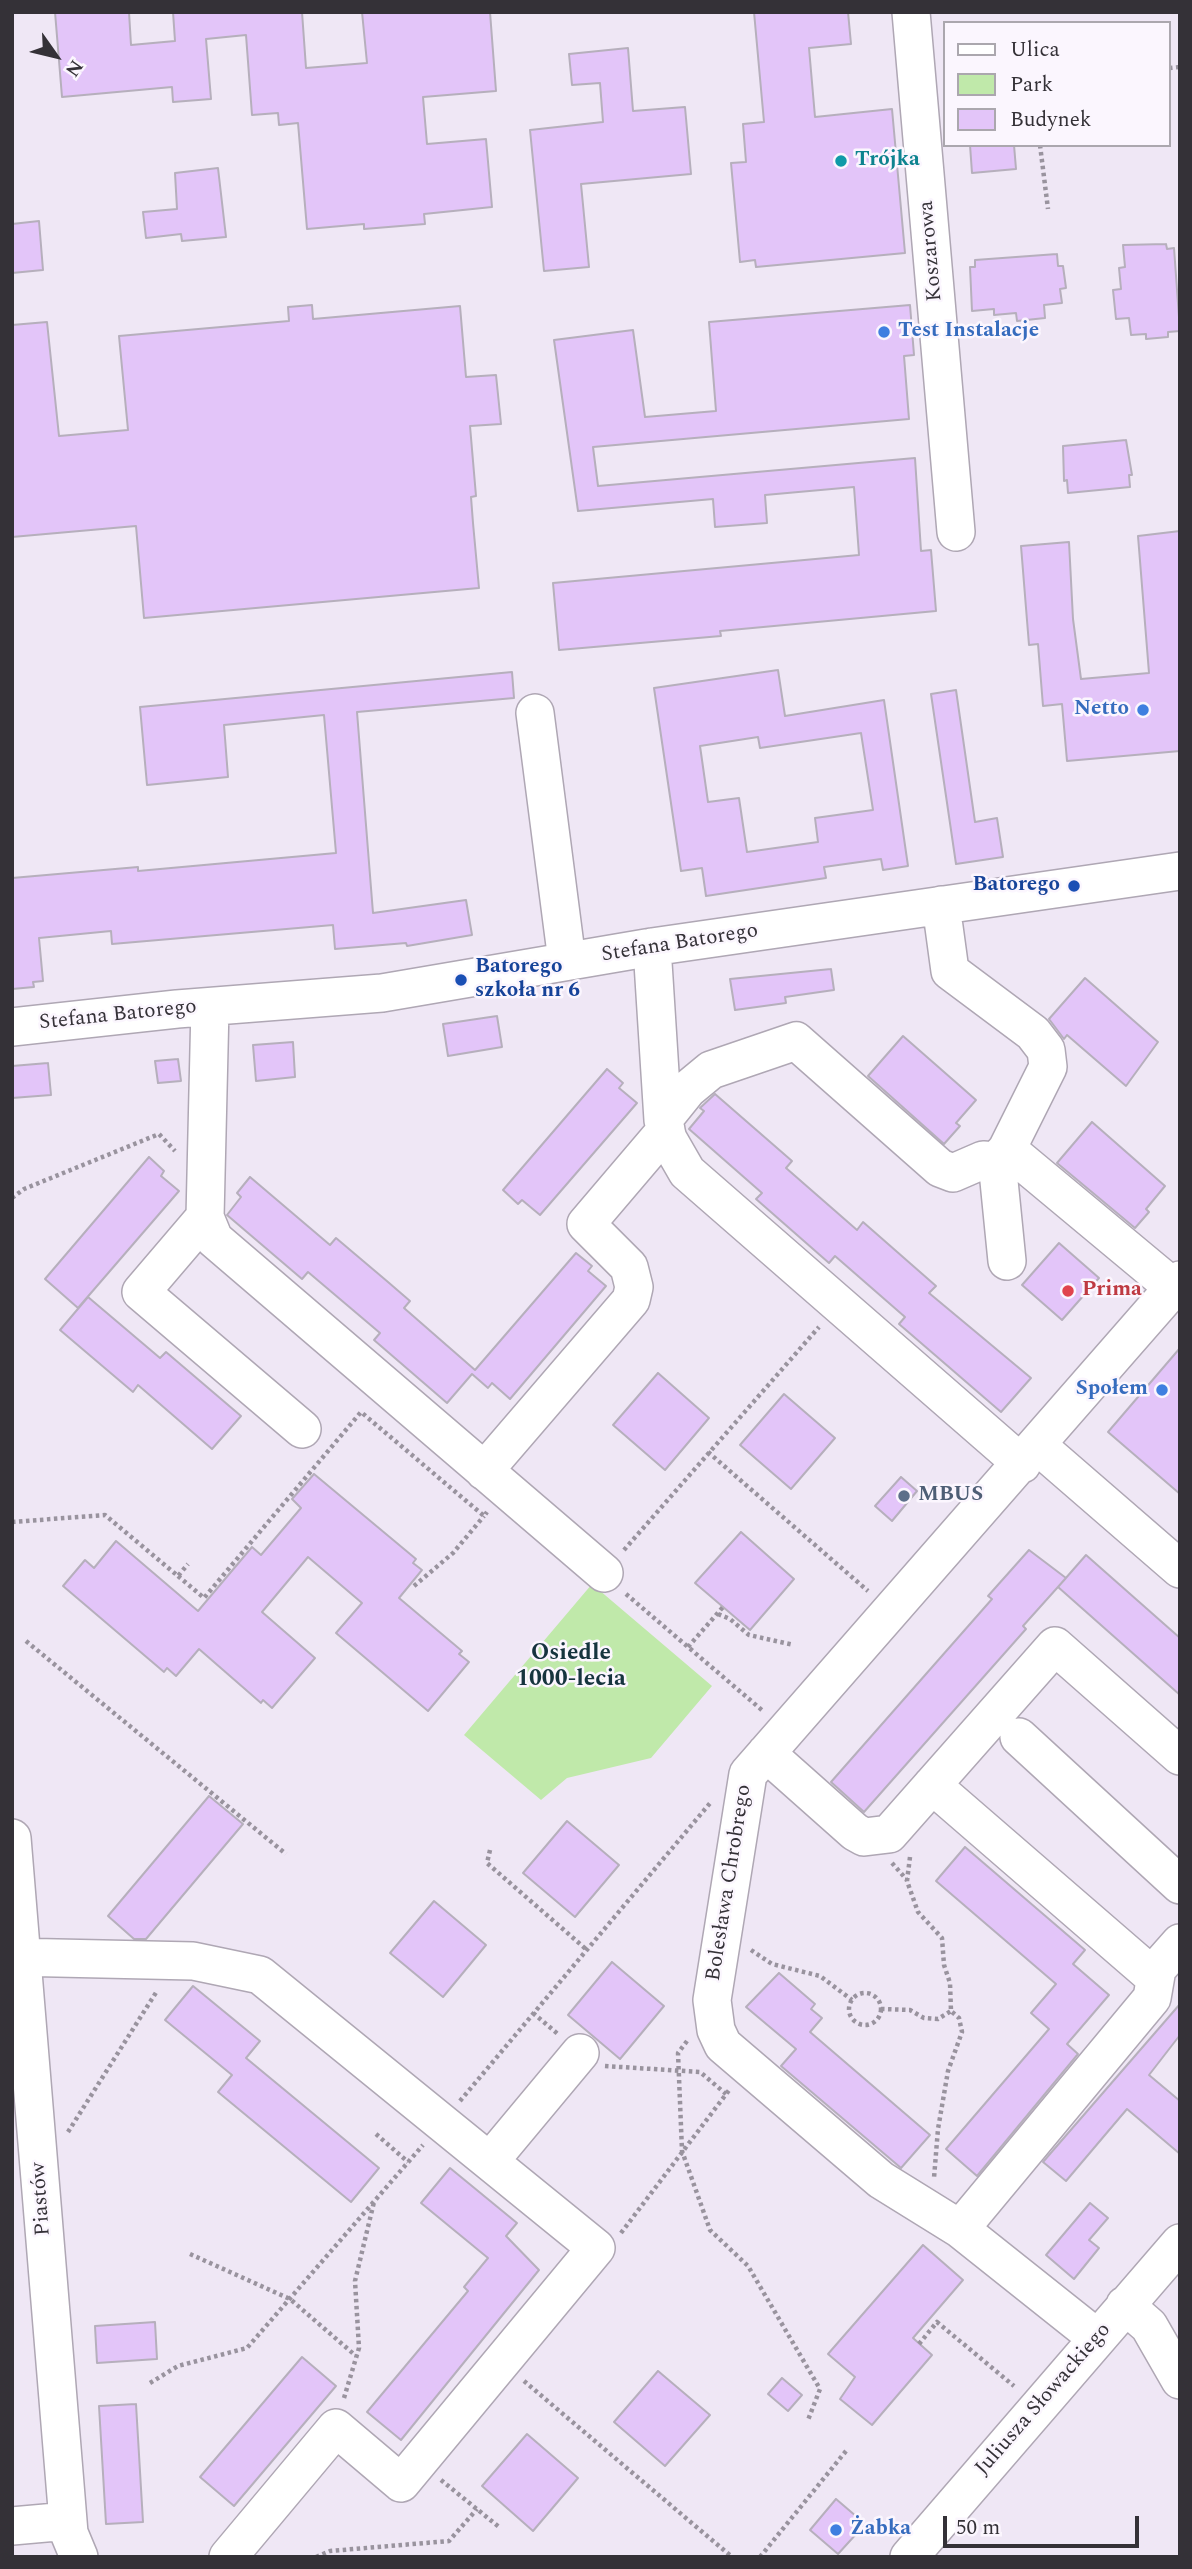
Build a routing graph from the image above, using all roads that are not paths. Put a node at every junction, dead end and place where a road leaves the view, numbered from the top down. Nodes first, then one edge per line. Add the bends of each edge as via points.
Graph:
1 (911, 12) edge
2 (957, 532) dead end
3 (535, 713) dead end
4 (1180, 871) edge
5 (941, 905) junction
6 (652, 947) junction
7 (567, 961) junction
8 (210, 1007) junction
9 (12, 1027) edge
10 (664, 1125) junction
11 (1002, 1155) junction
12 (206, 1201) junction
13 (1007, 1261) dead end
14 (1177, 1284) edge
15 (302, 1429) dead end
16 (1030, 1455) junction
17 (491, 1493) junction
18 (1180, 1569) edge
19 (604, 1573) road end
20 (1018, 1737) dead end
21 (767, 1753) junction
22 (1180, 1756) edge
23 (932, 1785) junction
24 (12, 1838) edge
25 (1180, 1885) edge
26 (1180, 1943) edge
27 (18, 1957) edge
28 (1155, 1978) junction
29 (580, 2053) road end
30 (490, 2161) junction
31 (960, 2229) junction
32 (1180, 2243) edge
33 (1125, 2305) junction
34 (1097, 2338) junction
35 (1180, 2380) edge
36 (68, 2521) junction
37 (12, 2526) edge
38 (79, 2557) edge
39 (228, 2557) edge
40 (909, 2557) edge

1 - 2 street, Koszarowa
3 - 7 street
4 - 5 street, Stefana Batorego
5 - 6 street, Stefana Batorego
5 - 11 street via 950,971 1033,1033 1046,1051 1048,1067
6 - 7 street, Stefana Batorego
6 - 10 street
7 - 8 street, Stefana Batorego via 382,993
8 - 9 street, Stefana Batorego
8 - 12 street
10 - 11 street via 688,1089 710,1070 796,1041 940,1168 953,1173
10 - 16 street via 679,1160 699,1185 838,1305
10 - 17 street via 586,1224 629,1267 634,1287 631,1300
11 - 13 street
11 - 14 street
12 - 15 street via 141,1292
12 - 17 street via 209,1230 223,1247
14 - 16 street
16 - 18 street
16 - 21 street
17 - 19 street
20 - 25 street
21 - 23 street via 864,1837 889,1834
21 - 31 street, Bolesława Chrobrego via 712,2000 716,2030 737,2080
22 - 23 street via 1055,1646
23 - 28 street
24 - 27 street, Piastów
26 - 28 street via 1157,1969
27 - 30 street via 193,1961 260,1975
27 - 36 street, Piastów
28 - 31 street via 1152,1998
29 - 30 street
30 - 39 street via 596,2248 401,2483 336,2428
31 - 34 street, Bolesława Chrobrego
32 - 33 street, Juliusza Słowackiego
33 - 34 street, Juliusza Słowackiego
33 - 35 street via 1149,2326
34 - 40 street, Juliusza Słowackiego
36 - 37 street
36 - 38 street, Piastów

